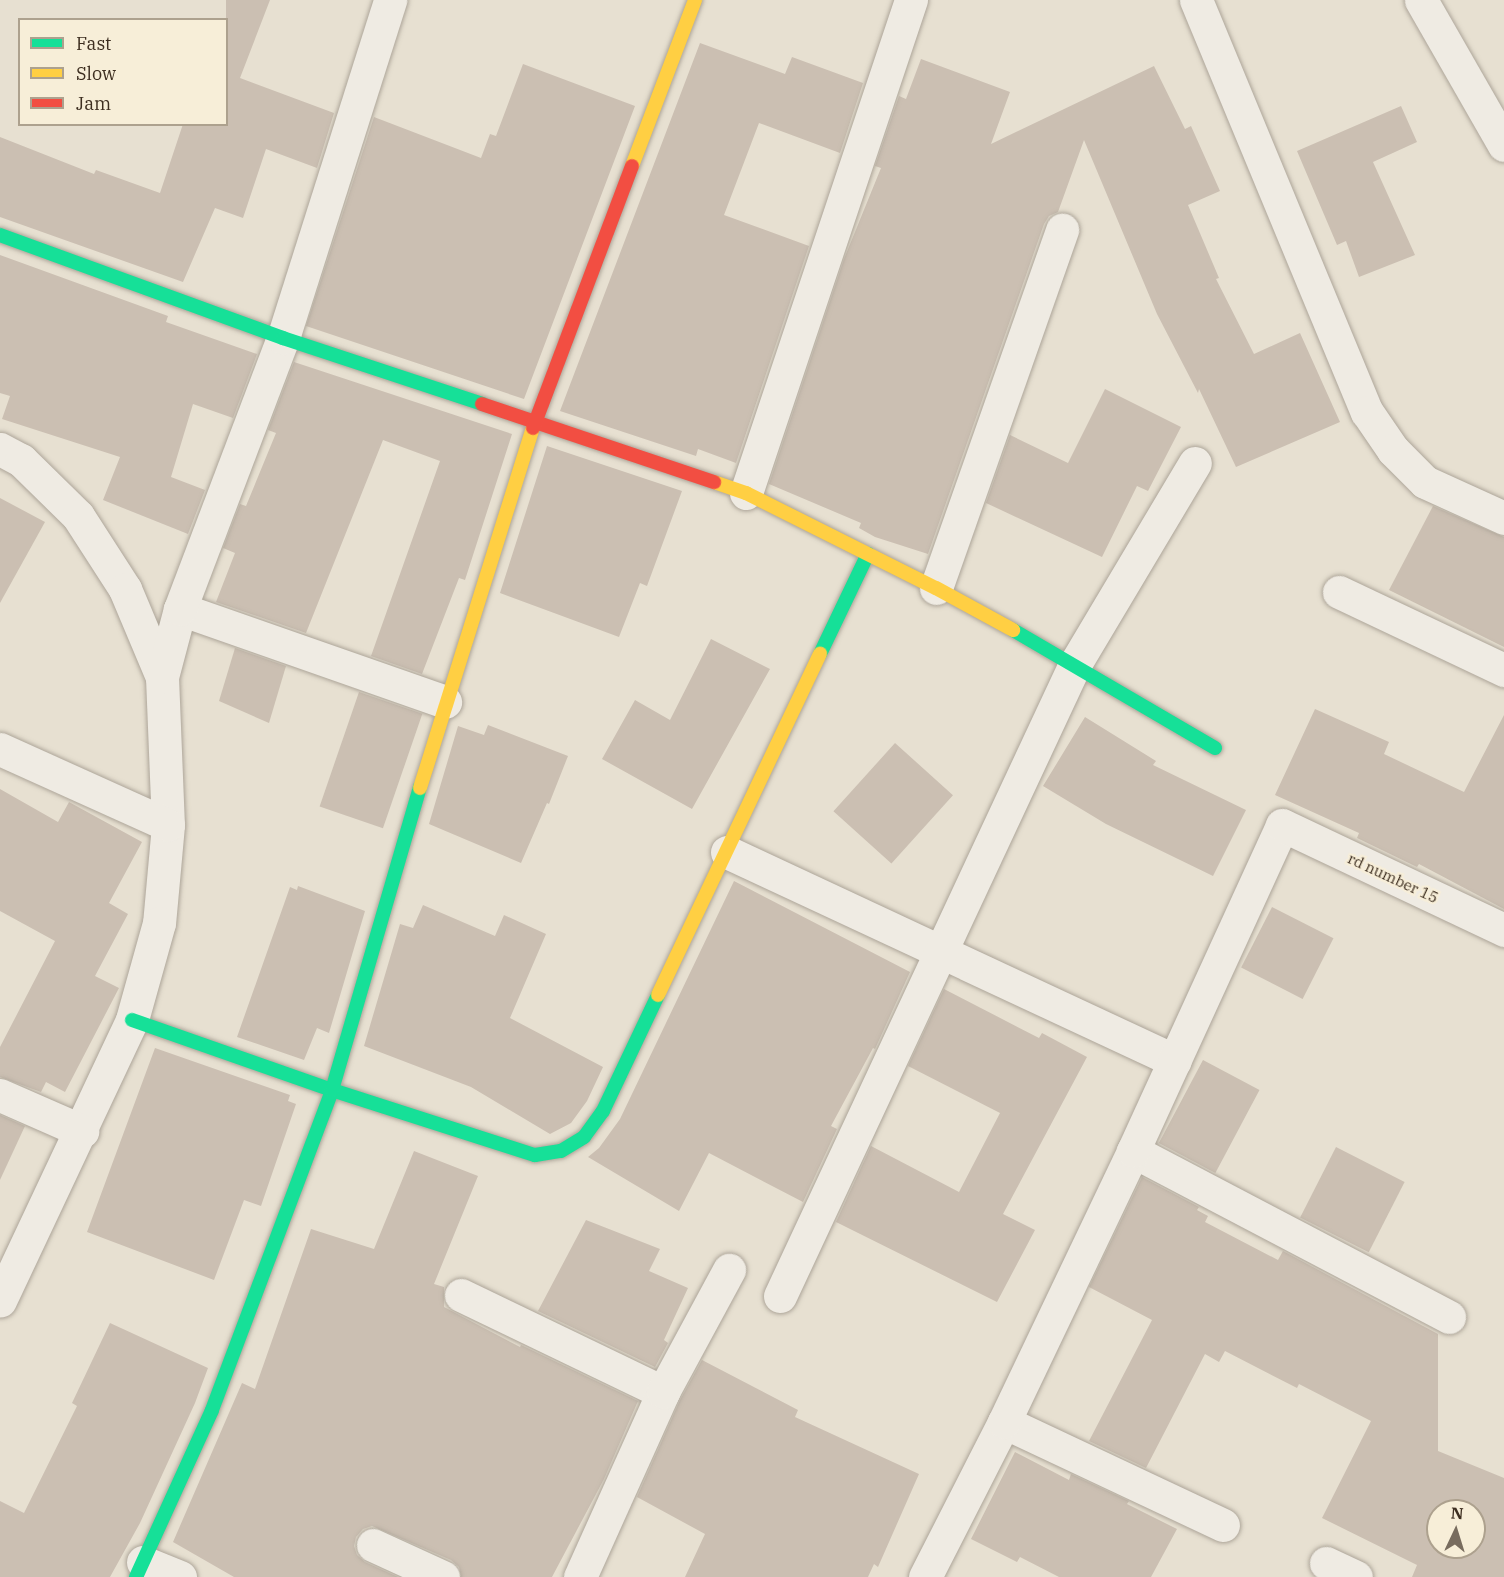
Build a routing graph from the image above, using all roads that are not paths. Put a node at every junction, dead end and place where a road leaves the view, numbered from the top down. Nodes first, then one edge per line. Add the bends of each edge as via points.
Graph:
1 (390, 0) edge
2 (695, 0) edge
3 (910, 0) edge
4 (1196, 0) edge
5 (1421, 0) edge
6 (1504, 145) edge
7 (1062, 230) dead end
8 (0, 235) edge
9 (282, 338) junction
10 (535, 423) junction
11 (0, 449) edge
12 (1195, 463) dead end
13 (746, 493) junction
14 (1504, 518) edge
15 (868, 554) junction
16 (936, 588) junction
17 (1339, 592) dead end
18 (180, 609) junction
19 (1075, 664) junction
20 (1504, 670) edge
21 (162, 677) junction
22 (445, 702) junction
23 (1215, 748) dead end
24 (0, 749) edge
25 (168, 825) junction
26 (727, 852) junction
27 (1504, 930) edge
28 (938, 952) junction
29 (132, 1020) junction
30 (1175, 1061) junction
31 (332, 1090) junction
32 (0, 1095) edge
33 (81, 1131) junction
34 (1133, 1151) junction
35 (729, 1270) dead end
36 (461, 1295) dead end
37 (780, 1296) dead end
38 (0, 1300) edge
39 (1449, 1317) dead end
40 (663, 1392) junction
41 (1004, 1422) junction
42 (1223, 1525) dead end
43 (373, 1545) dead end
44 (1326, 1563) dead end
45 (139, 1570) edge
46 (180, 1577) edge
47 (443, 1577) edge
48 (580, 1577) edge
49 (925, 1577) edge
50 (1356, 1577) edge

1 - 9 street
2 - 10 street
3 - 13 street
4 - 14 street via 1367,412 1393,450 1425,482
5 - 6 street
7 - 16 street
8 - 9 street
9 - 10 street
9 - 18 street
10 - 13 street
10 - 22 street
11 - 21 street via 21,460 78,516 125,589
12 - 19 street
13 - 15 street
15 - 16 street
15 - 26 street
16 - 19 street
17 - 20 street
18 - 21 street
18 - 22 street
19 - 23 street
19 - 28 street
21 - 25 street
22 - 31 street
24 - 25 street
25 - 29 street via 159,923
26 - 28 street
26 - 31 street via 603,1111 584,1137 561,1152 535,1155
27 - 30 street, rd number 15 via 1282,825
28 - 30 street
28 - 37 street
29 - 31 street
29 - 33 street
30 - 34 street
31 - 45 street via 212,1410
32 - 33 street
33 - 38 street
34 - 39 street
34 - 41 street
35 - 40 street
36 - 40 street
40 - 48 street
41 - 42 street
41 - 49 street
43 - 47 street
44 - 50 street
45 - 46 street

